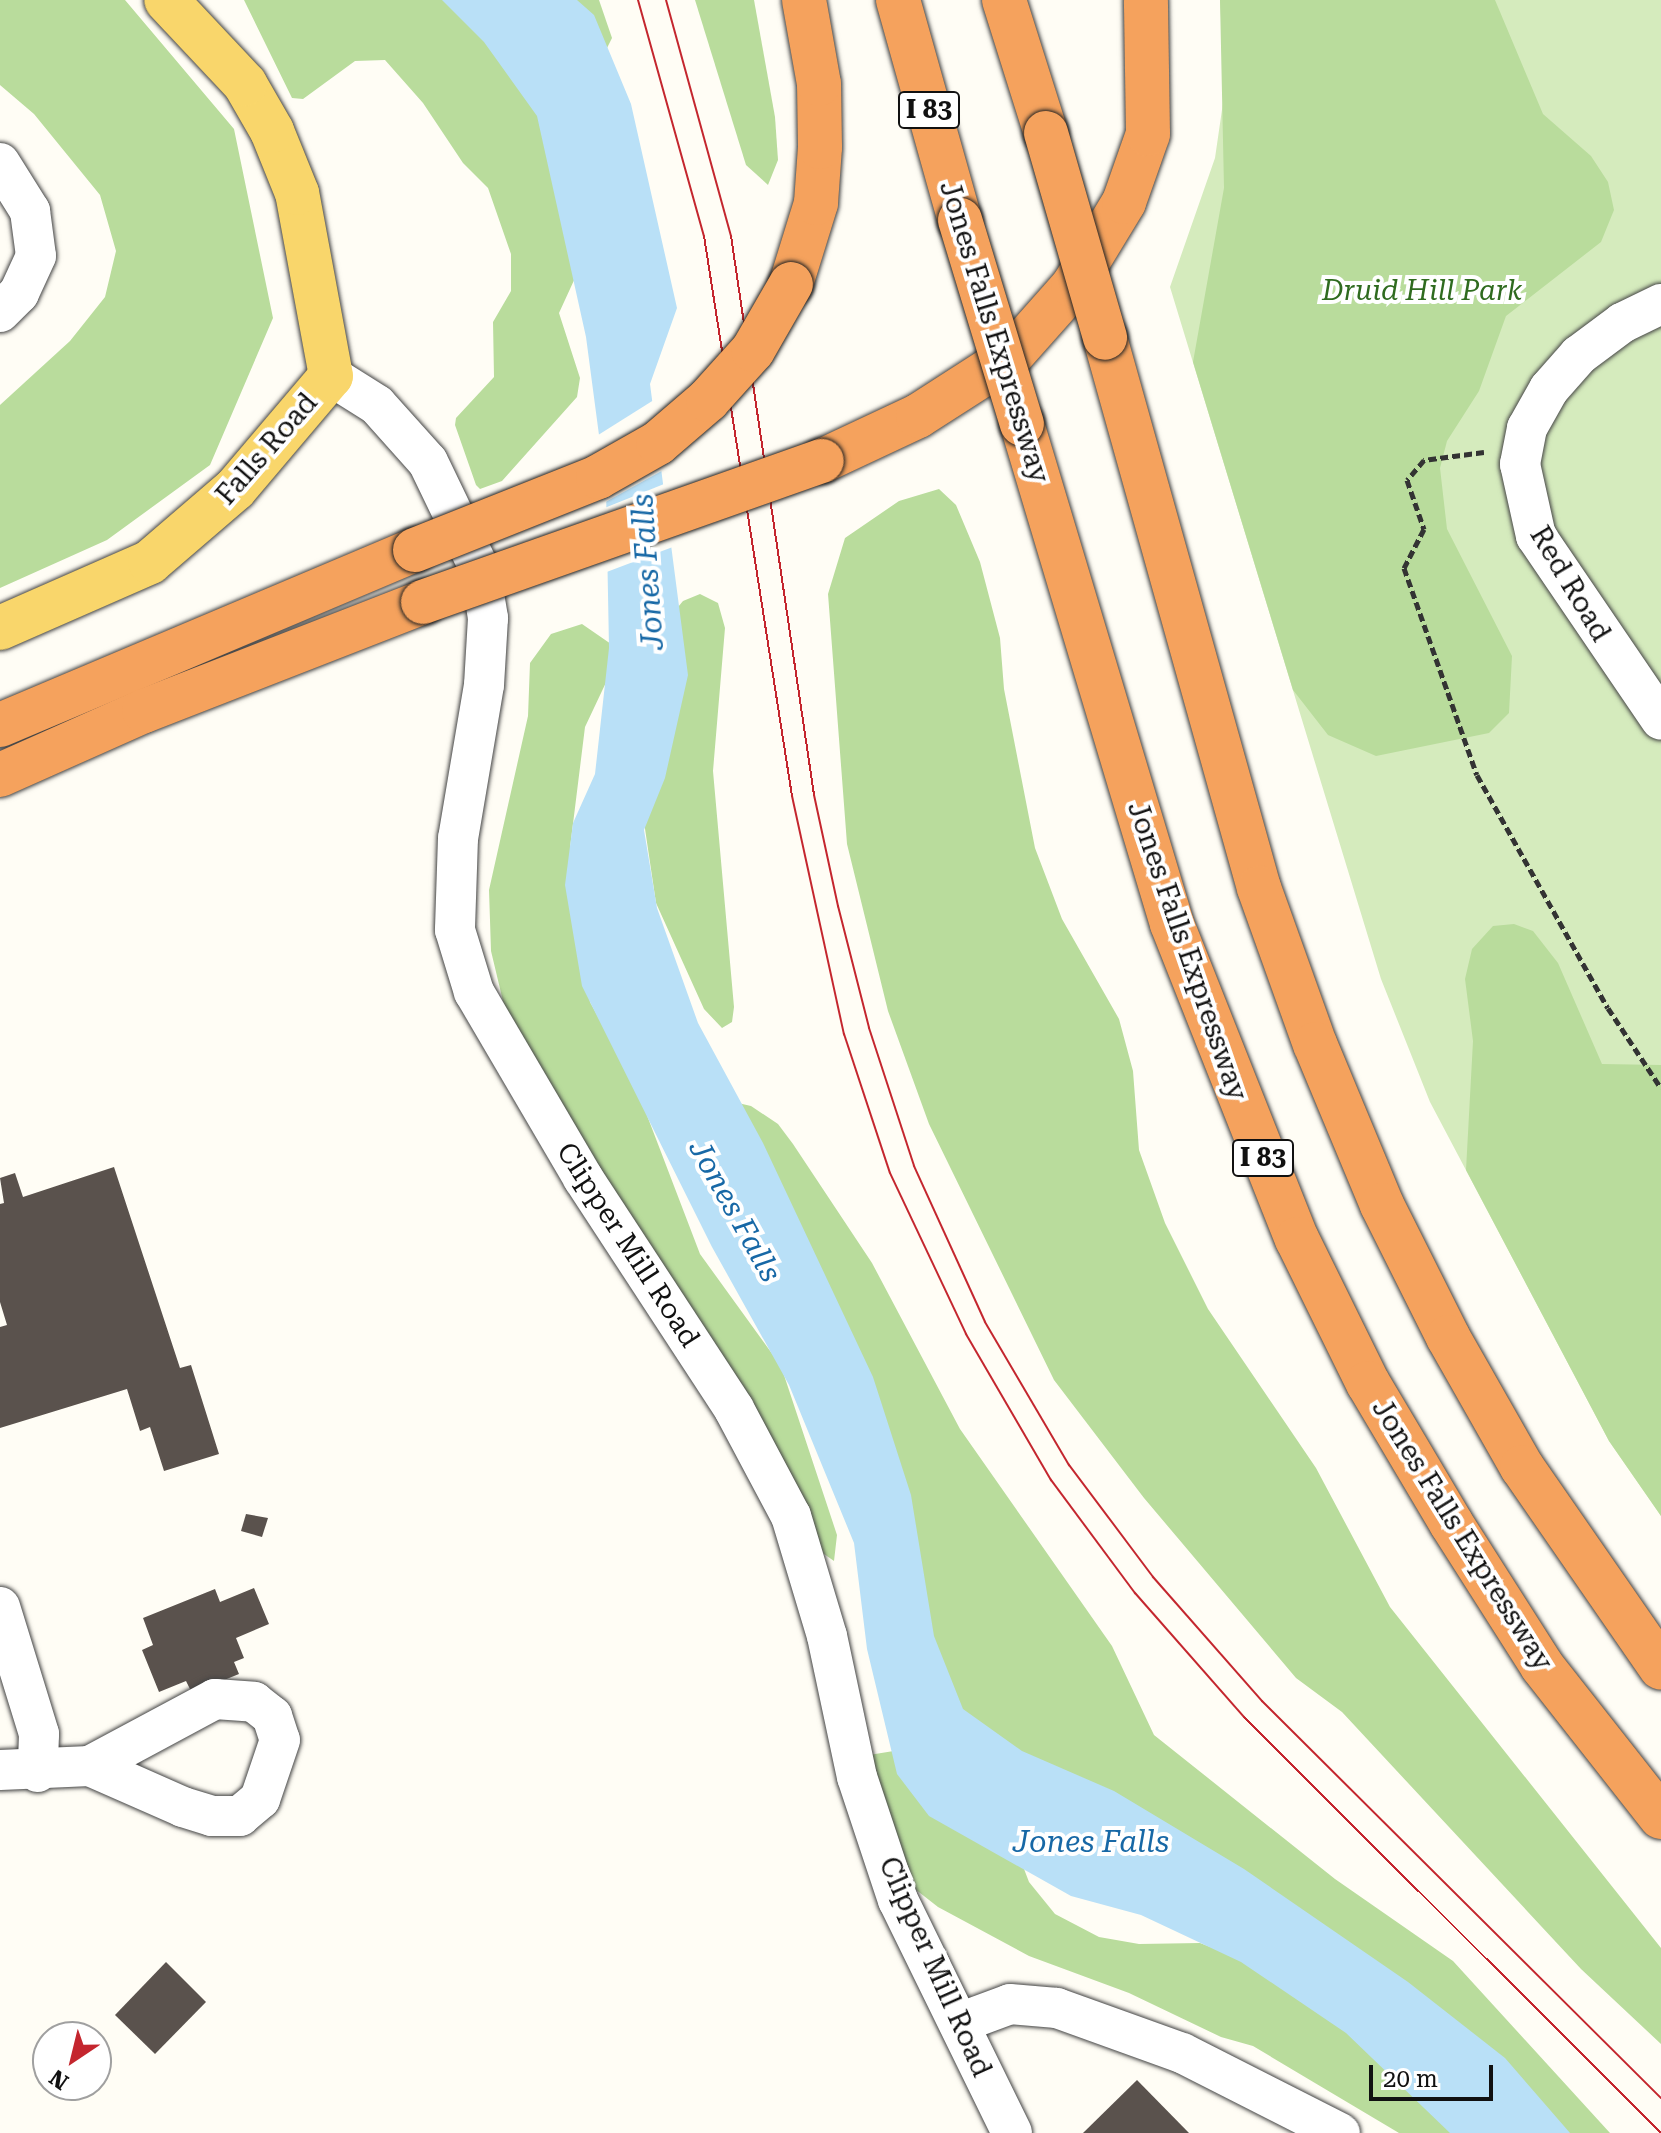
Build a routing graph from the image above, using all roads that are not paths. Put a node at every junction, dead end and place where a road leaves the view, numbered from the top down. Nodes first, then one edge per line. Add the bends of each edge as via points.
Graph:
1 (166, 0) edge
2 (804, 0) edge
3 (898, 0) edge
4 (1004, 0) edge
5 (1146, 0) edge
6 (0, 163) edge
7 (1661, 304) edge
8 (0, 312) edge
9 (331, 376) junction
10 (0, 628) edge
11 (1661, 720) edge
12 (0, 725) edge
13 (0, 775) edge
14 (0, 1607) edge
15 (1661, 1668) edge
16 (90, 1766) dead end
17 (19, 1771) edge
18 (1661, 1817) edge
19 (959, 2023) junction
20 (1012, 2133) edge
21 (1340, 2133) edge

1 - 9 main road, Falls Road via 245,84 272,131 297,193
2 - 12 highway, bridge via 819,84 816,203 791,284 753,350 708,400 658,443 598,477
3 - 18 highway, Jones Falls Expressway / I 83, bridge via 1172,924 1297,1239 1368,1383 1451,1523 1542,1666
4 - 15 highway, bridge via 1259,888 1315,1044 1382,1205 1522,1467
5 - 13 highway, bridge via 1148,134 1124,202 1073,286 1010,357 972,383 918,416 822,461 423,602 144,711
6 - 8 street via 30,211 36,256 19,293
7 - 11 street, Red Road via 1622,323 1579,355 1549,389 1527,428 1520,464 1536,536
9 - 10 main road, Falls Road via 235,489 150,562
9 - 19 street, Clipper Mill Road via 377,405 428,462 480,570 488,618 484,685 458,838 455,930 474,992 583,1178 734,1409 791,1516 827,1636 857,1777 898,1900
14 - 17 street via 39,1734
16 - 17 street
19 - 20 street, Clipper Mill Road
19 - 21 street via 1010,2004 1057,2008 1182,2053

